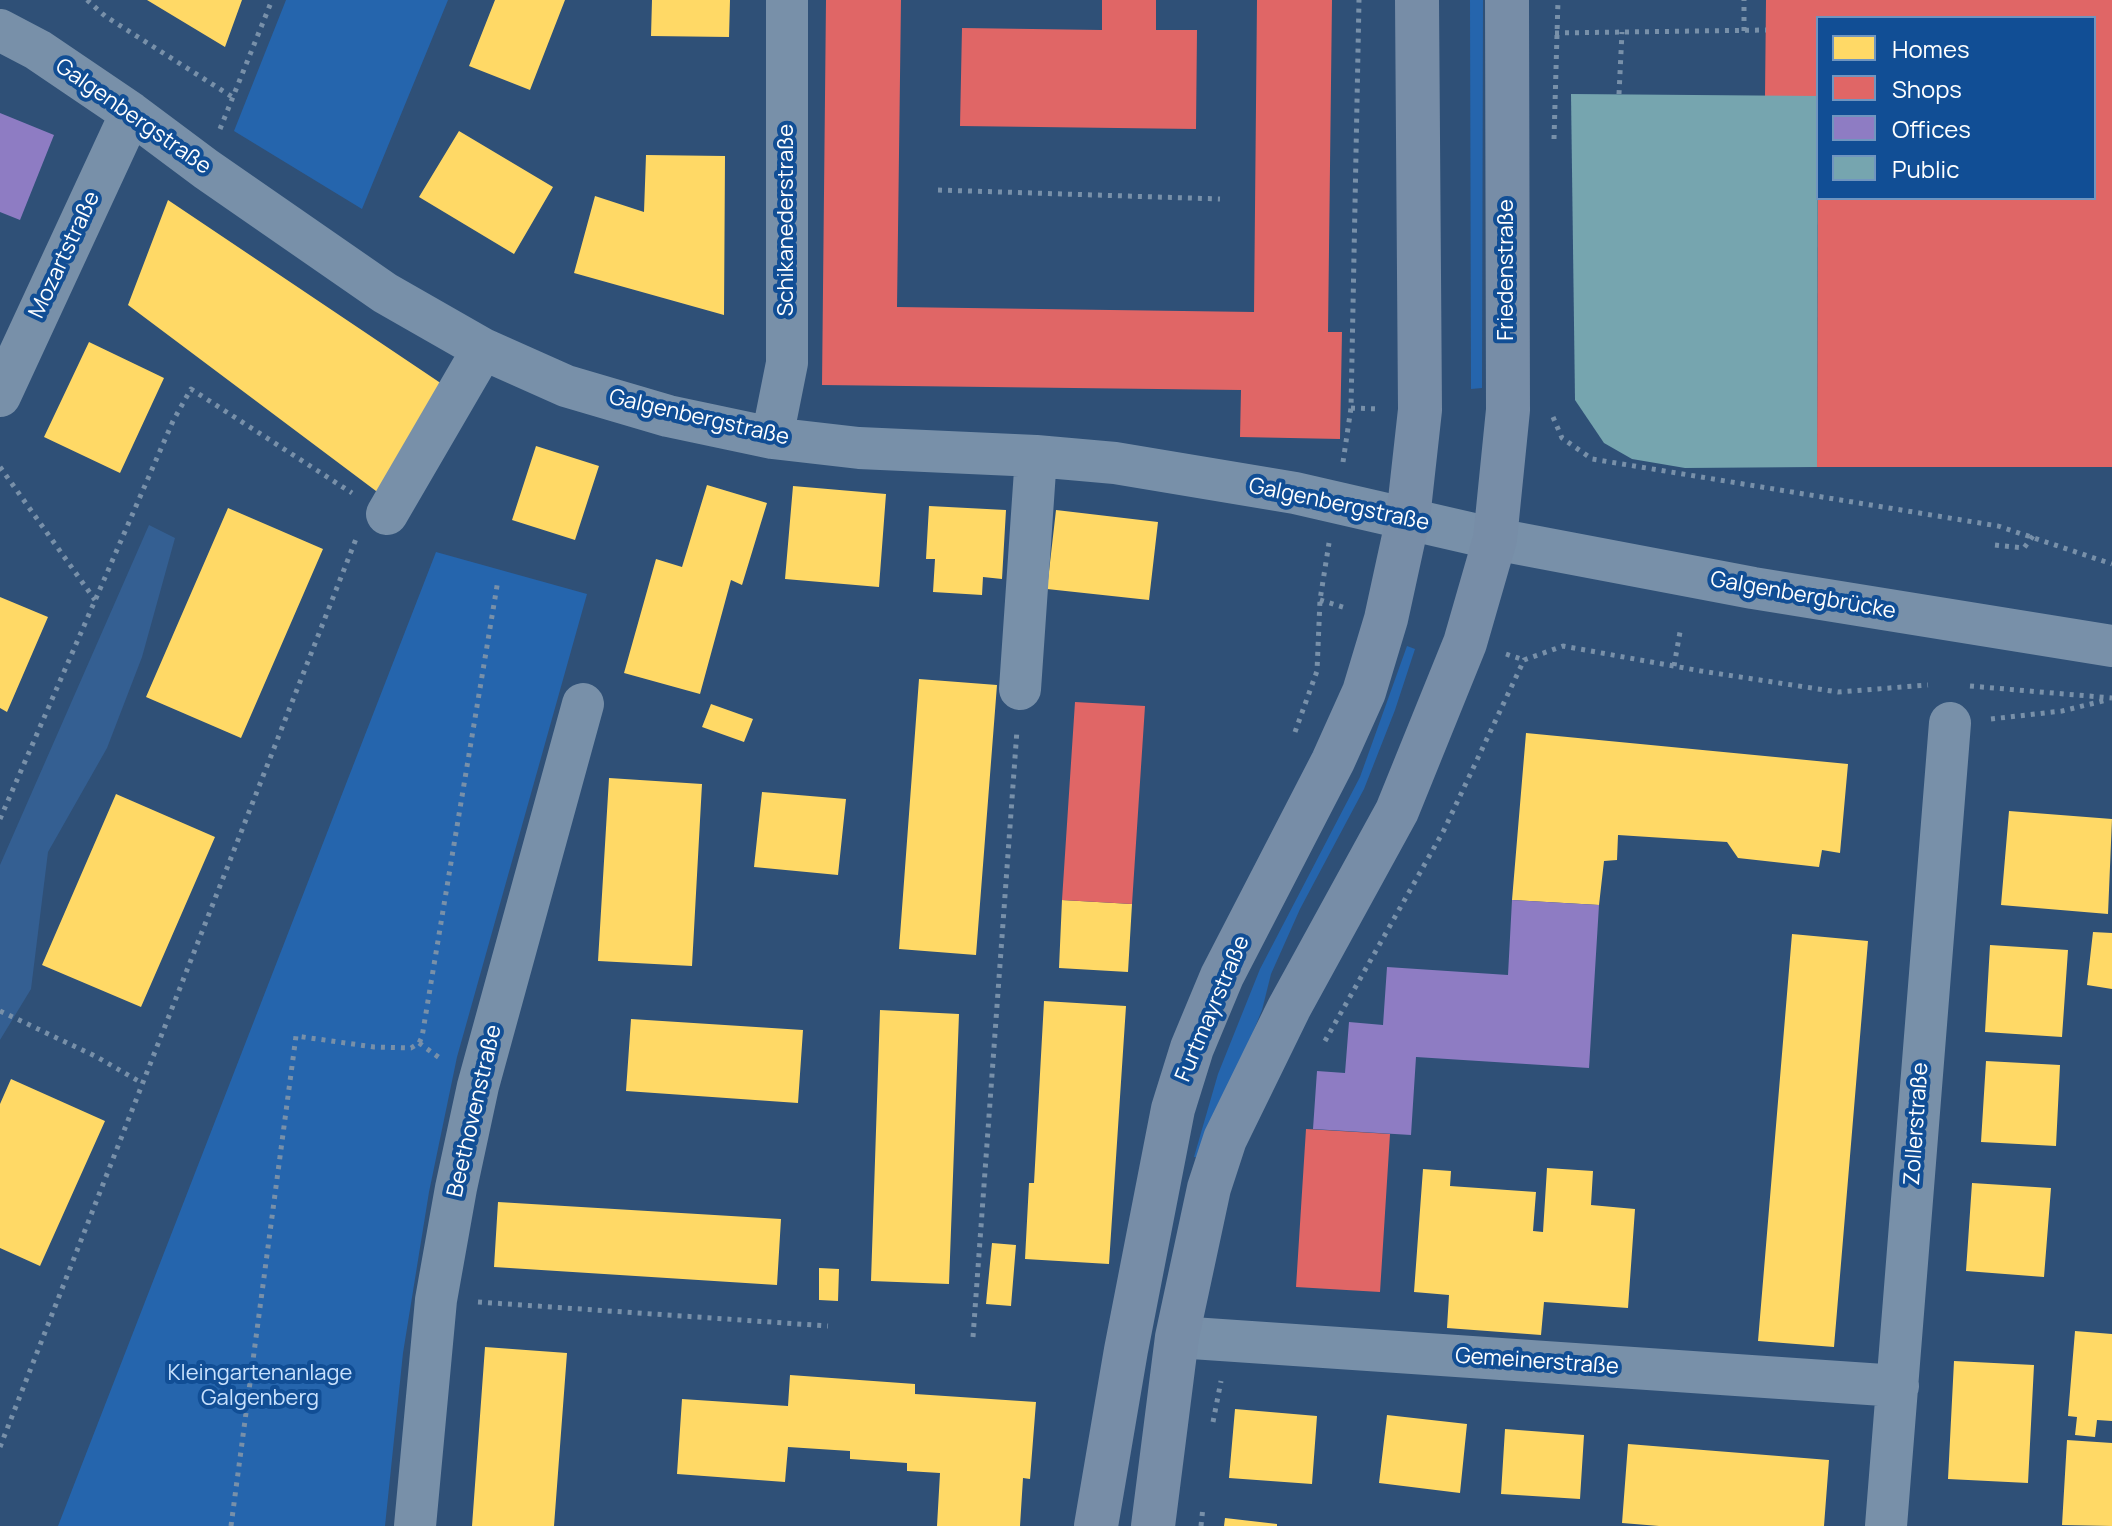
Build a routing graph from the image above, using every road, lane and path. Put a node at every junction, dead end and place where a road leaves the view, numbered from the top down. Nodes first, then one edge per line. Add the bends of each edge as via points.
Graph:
1 (87, 0) edge
2 (272, 0) edge
3 (787, 0) edge
4 (1359, 0) edge
5 (1417, 0) edge
6 (1507, 0) edge
7 (1744, 0) edge
8 (0, 30) edge
9 (1766, 30) dead end
10 (1744, 31) junction
11 (1622, 32) junction
12 (1555, 33) dead end
13 (1619, 94) dead end
14 (234, 98) junction
15 (131, 113) junction
16 (206, 169) junction
17 (938, 190) dead end
18 (1220, 199) dead end
19 (483, 349) junction
20 (0, 396) edge
21 (1551, 414) dead end
22 (772, 438) junction
23 (1345, 448) dead end
24 (1036, 456) junction
25 (0, 467) edge
26 (368, 515) junction
27 (1408, 518) junction
28 (2033, 536) junction
29 (1495, 539) junction
30 (1995, 545) dead end
31 (2112, 564) edge
32 (498, 580) dead end
33 (95, 601) junction
34 (1680, 632) dead end
35 (2110, 645) edge
36 (1674, 666) junction
37 (1932, 685) dead end
38 (1020, 689) joint
39 (2112, 698) edge
40 (583, 704) dead end
41 (1956, 704) junction
42 (0, 819) edge
43 (0, 1011) edge
44 (1320, 1049) dead end
45 (142, 1083) junction
46 (436, 1300) junction
47 (828, 1326) dead end
48 (973, 1337) dead end
49 (1177, 1337) junction
50 (1224, 1340) junction
51 (1898, 1386) junction
52 (1212, 1428) dead end
53 (0, 1447) edge
54 (1204, 1498) dead end
55 (231, 1526) edge
56 (415, 1526) edge
57 (1096, 1526) edge
58 (1153, 1526) edge
59 (1201, 1526) edge
60 (1886, 1526) edge

1 - 14 path
2 - 14 path
3 - 22 street, Schikanederstraße via 787,363
4 - 23 path via 1351,408
5 - 27 main road via 1420,410
6 - 29 main road, Friedenstraße via 1508,410
7 - 10 path
8 - 15 street, Galgenbergstraße
9 - 10 path
10 - 11 path
11 - 12 path
11 - 13 path
14 - 16 path
15 - 16 street, Galgenbergstraße
15 - 20 street, Mozartstraße
16 - 19 street, Galgenbergstraße via 385,293
17 - 18 path
19 - 22 street, Galgenbergstraße via 566,386 668,416
19 - 26 street via 420,484
21 - 28 path via 1562,438 1592,459
22 - 24 street, Galgenbergstraße via 859,448
24 - 27 street, Galgenbergstraße via 1115,463
24 - 38 street
25 - 33 path
26 - 33 path via 191,389
26 - 45 path
27 - 29 street, Galgenbergstraße
27 - 57 main road, Furtmayrstraße via 1364,692 1222,976 1188,1060 1167,1139
28 - 30 path via 2024,548
28 - 31 path
29 - 35 street, Galgenbergbrücke via 1753,588
29 - 49 main road via 1465,643 1397,811 1289,1008 1225,1139 1209,1188
32 - 55 path via 419,1043 411,1048 374,1047 296,1036
33 - 42 path
34 - 36 path
36 - 37 path via 1838,692
36 - 44 path via 1563,646 1524,660 1444,830
38 - 48 path
39 - 41 path
39 - 41 path via 2062,711
40 - 46 street, Beethovenstraße via 478,1086
41 - 51 street, Zollerstraße via 1932,919
43 - 45 path
45 - 53 path
46 - 47 path
46 - 56 street, Beethovenstraße
49 - 50 street, Gemeinerstraße
49 - 58 main road
50 - 51 street, Gemeinerstraße
50 - 52 path
51 - 60 street, Zollerstraße
54 - 59 path

